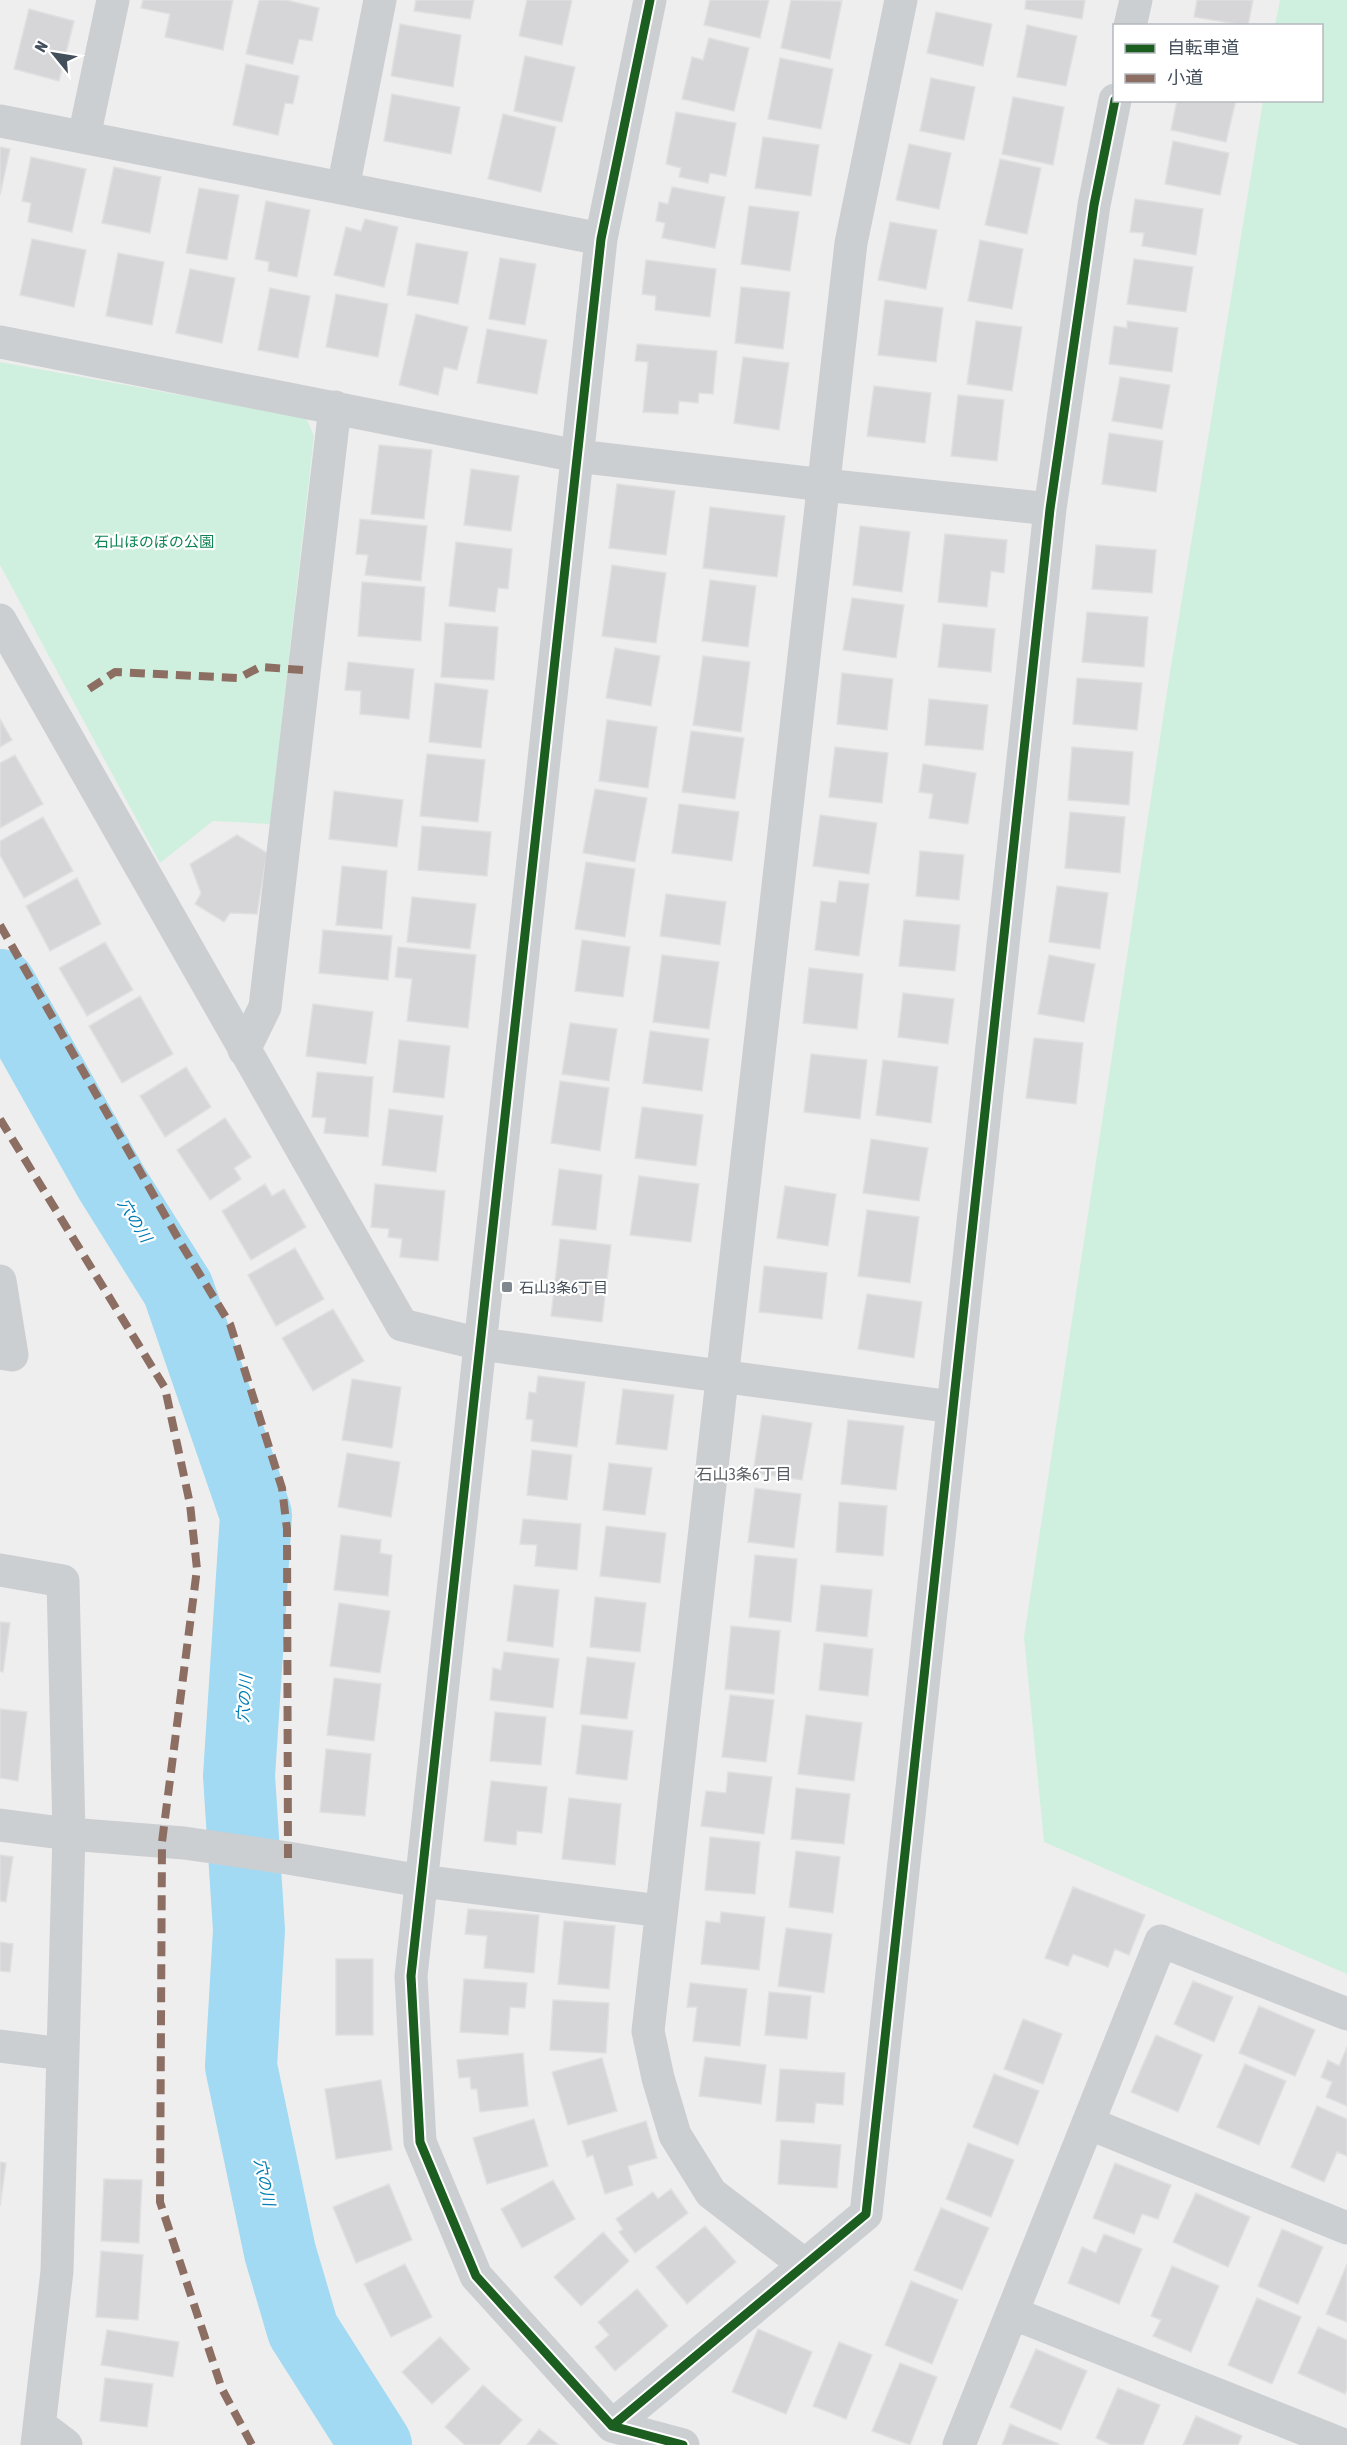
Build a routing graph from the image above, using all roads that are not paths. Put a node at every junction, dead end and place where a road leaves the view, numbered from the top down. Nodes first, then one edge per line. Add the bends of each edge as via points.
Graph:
1 (113, 0) edge
2 (380, 0) edge
3 (650, 0) edge
4 (901, 0) edge
5 (1136, 0) edge
6 (1130, 24) edge
7 (1115, 102) edge
8 (0, 121) edge
9 (84, 137) junction
10 (343, 188) junction
11 (601, 239) junction
12 (0, 342) edge
13 (335, 407) junction
14 (577, 456) junction
15 (824, 485) junction
16 (1050, 509) junction
17 (0, 620) edge
18 (244, 1050) junction
19 (0, 1281) edge
20 (480, 1344) junction
21 (0, 1353) edge
22 (722, 1377) junction
23 (953, 1407) junction
24 (0, 1570) edge
25 (0, 1825) edge
26 (69, 1834) junction
27 (421, 1881) junction
28 (661, 1911) junction
29 (1347, 2014) edge
30 (0, 2046) edge
31 (63, 2054) junction
32 (1088, 2123) junction
33 (1347, 2228) edge
34 (805, 2265) junction
35 (1012, 2313) junction
36 (612, 2426) junction
37 (38, 2435) edge
38 (66, 2445) edge
39 (683, 2445) edge
40 (959, 2445) edge
41 (1344, 2445) edge

1 - 9 street
2 - 10 street
3 - 11 street
4 - 15 street via 851,243
5 - 6 street
7 - 16 street via 1094,205
8 - 9 street
9 - 10 street
10 - 11 street
11 - 14 street
12 - 13 street
13 - 14 street
13 - 18 street via 265,1007
14 - 15 street
14 - 20 street
15 - 16 street
15 - 22 street
16 - 23 street
17 - 18 street
18 - 20 street via 402,1325
19 - 21 street via 12,1355
20 - 22 street
20 - 27 street
22 - 23 street
22 - 28 street
23 - 34 street via 867,2214
24 - 26 street via 63,1581
25 - 26 street
26 - 27 street via 184,1844
26 - 31 street
27 - 28 street
27 - 36 street via 411,1976 420,2142 476,2276
28 - 34 street via 648,2031 675,2135 711,2193
29 - 32 street via 1161,1941
30 - 31 street
31 - 37 street via 57,2271
32 - 33 street
32 - 35 street
34 - 36 street
35 - 40 street
35 - 41 street
36 - 39 street
37 - 38 street

